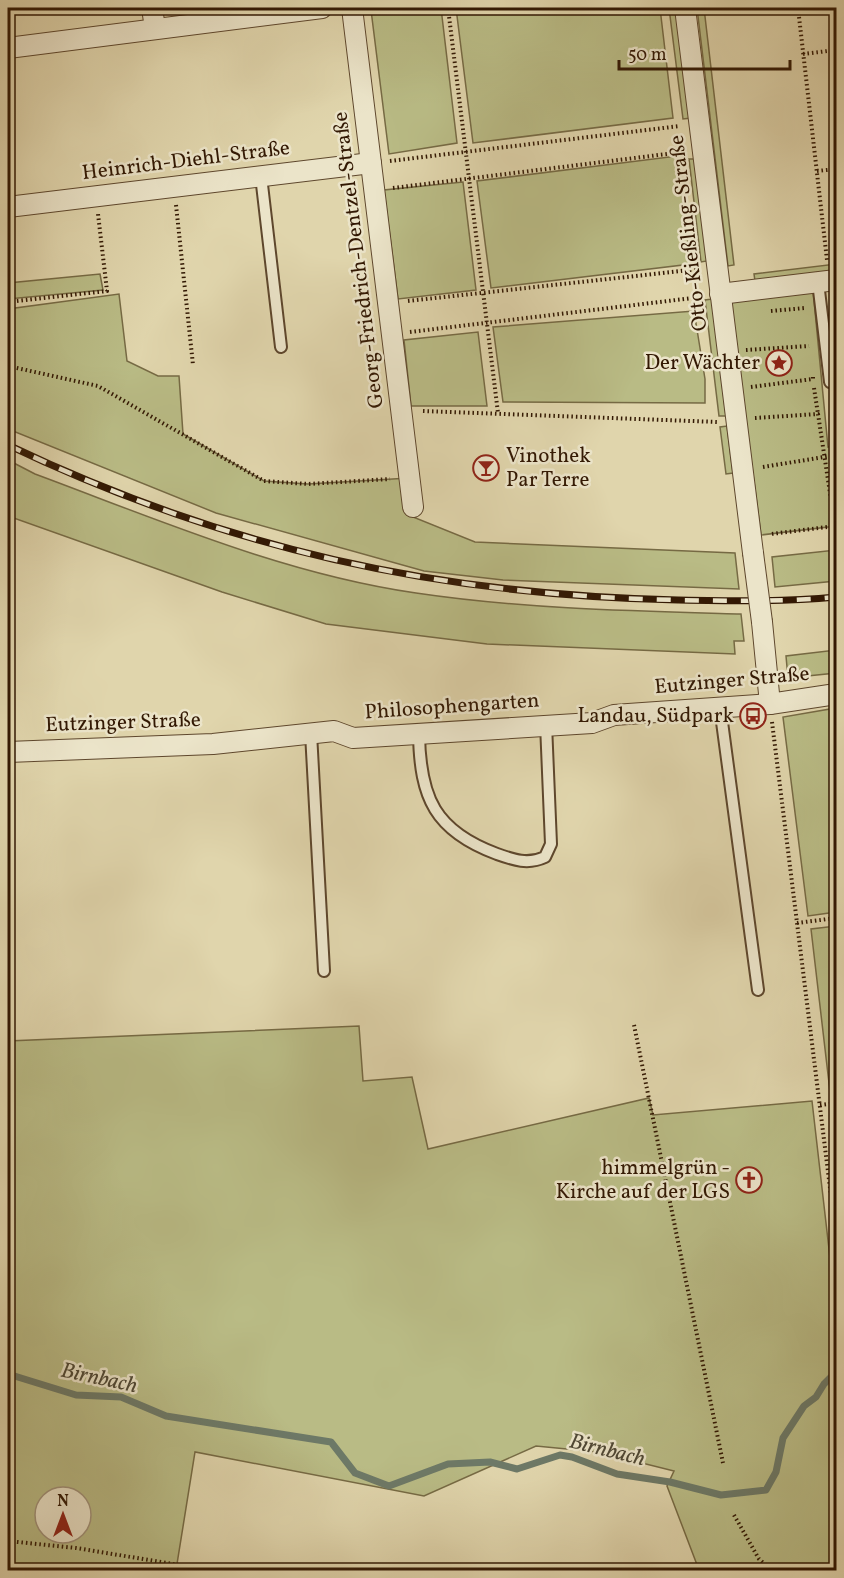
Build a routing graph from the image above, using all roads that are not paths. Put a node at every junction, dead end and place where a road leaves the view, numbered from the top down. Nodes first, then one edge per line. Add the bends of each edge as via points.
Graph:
1 (152, 8) edge
2 (322, 8) edge
3 (352, 8) edge
4 (685, 8) edge
5 (154, 28) junction
6 (8, 48) edge
7 (371, 163) junction
8 (261, 176) junction
9 (8, 207) edge
10 (827, 281) edge
11 (720, 294) junction
12 (281, 347) dead end
13 (830, 382) dead end
14 (413, 507) dead end
15 (837, 694) edge
16 (770, 704) junction
17 (720, 707) junction
18 (631, 714) joint
19 (546, 724) junction
20 (311, 733) junction
21 (419, 734) junction
22 (240, 739) joint
23 (8, 752) edge
24 (324, 971) dead end
25 (758, 990) dead end

1 - 5 street
2 - 5 street
3 - 7 street, Georg-Friedrich-Dentzel-Straße
4 - 11 street, Otto-Kießling-Straße
5 - 6 street
7 - 8 street, Heinrich-Diehl-Straße
7 - 14 street, Georg-Friedrich-Dentzel-Straße
8 - 9 street, Heinrich-Diehl-Straße
8 - 12 lane
10 - 11 street
10 - 13 lane
11 - 16 street, Otto-Kießling-Straße, bridge
15 - 16 street, Eutzinger Straße
16 - 17 street, Eutzinger Straße
17 - 18 street, Eutzinger Straße
17 - 25 lane
18 - 19 street, Philosophengarten via 592,723
19 - 21 street, Philosophengarten
19 - 21 lane via 551,844 545,857 533,863 489,850 448,827 427,793 419,758
20 - 21 street, Philosophengarten via 334,731 353,738
20 - 22 street, Philosophengarten
20 - 24 lane
22 - 23 street, Eutzinger Straße via 213,744

